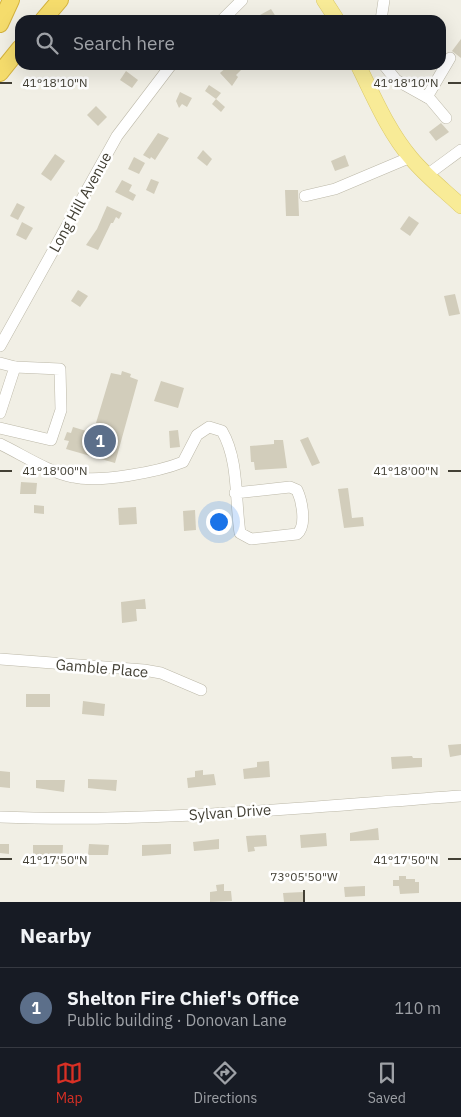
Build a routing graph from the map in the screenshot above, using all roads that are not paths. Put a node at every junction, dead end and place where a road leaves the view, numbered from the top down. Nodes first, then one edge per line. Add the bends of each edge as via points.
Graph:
1 (11, 0) edge
2 (60, 0) edge
3 (242, 0) edge
4 (324, 0) edge
5 (384, 0) edge
6 (48, 15) edge
7 (227, 15) edge
8 (334, 15) edge
9 (382, 15) edge
10 (0, 24) edge
11 (15, 54) edge
12 (450, 58) dead end
13 (446, 65) edge
14 (167, 70) edge
15 (360, 70) edge
16 (388, 70) edge
17 (443, 70) edge
18 (0, 72) edge
19 (427, 97) junction
20 (446, 118) dead end
21 (461, 150) edge
22 (411, 157) junction
23 (427, 175) junction
24 (305, 196) dead end
25 (461, 206) edge
26 (0, 346) edge
27 (0, 362) edge
28 (15, 367) junction
29 (0, 413) edge
30 (0, 428) edge
31 (0, 444) edge
32 (235, 493) junction
33 (0, 659) edge
34 (201, 690) dead end
35 (460, 796) edge
36 (0, 817) edge

1 - 10 highway
2 - 6 highway
3 - 7 street
4 - 8 main road
5 - 9 street
11 - 18 highway
12 - 13 street
14 - 26 street, Long Hill Avenue via 117,136
15 - 22 main road via 380,111
16 - 19 street via 396,80
17 - 19 street
19 - 20 street
21 - 23 street
22 - 23 main road
22 - 24 street via 334,189
23 - 25 main road
27 - 28 street
28 - 29 street
28 - 30 street via 60,369 60,410 52,440
31 - 32 street via 73,477 93,478 166,469 183,462 197,435 209,427 222,431 230,445
32 - 32 street via 240,533 244,537 297,534 303,525 297,490 290,487
33 - 34 street, Gamble Place via 144,670 161,673
35 - 36 street, Sylvan Drive via 145,818

